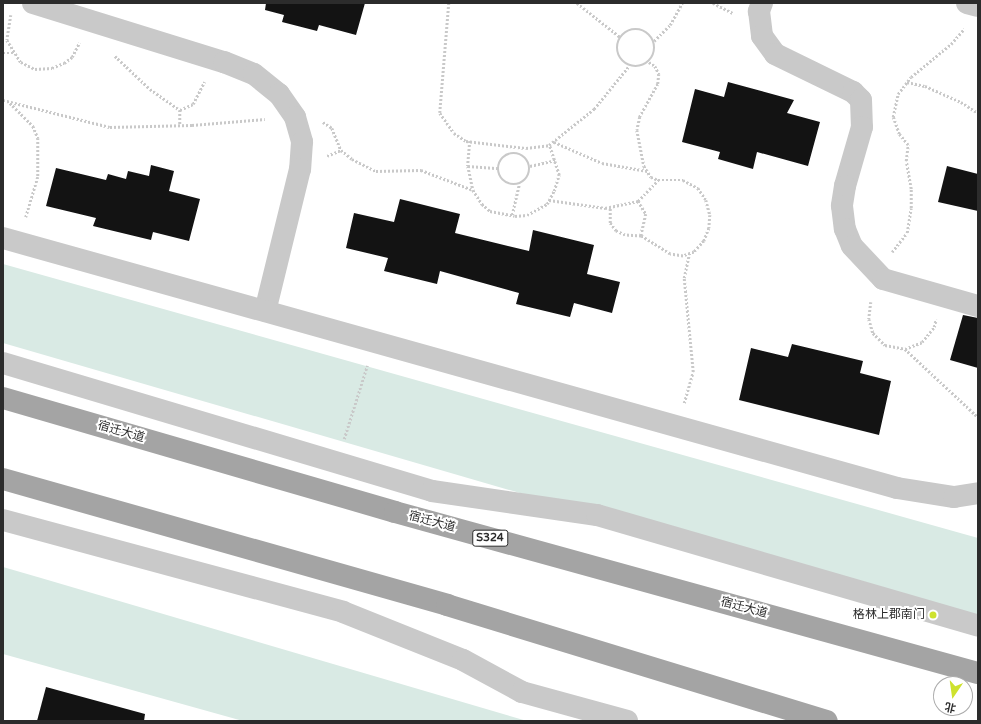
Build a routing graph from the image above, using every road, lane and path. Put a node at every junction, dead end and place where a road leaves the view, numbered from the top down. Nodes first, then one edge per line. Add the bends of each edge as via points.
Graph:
1 (33, 3) edge
2 (449, 3) edge
3 (577, 3) edge
4 (682, 3) edge
5 (762, 3) edge
6 (967, 3) edge
7 (978, 6) edge
8 (12, 9) dead end
9 (88, 20) junction
10 (966, 26) dead end
11 (620, 37) junction
12 (654, 41) junction
13 (78, 44) junction
14 (85, 46) dead end
15 (3, 53) edge
16 (13, 53) junction
17 (110, 53) dead end
18 (210, 58) junction
19 (649, 62) junction
20 (629, 66) junction
21 (907, 82) junction
22 (3, 100) edge
23 (10, 103) junction
24 (180, 110) junction
25 (978, 113) edge
26 (295, 117) junction
27 (180, 125) junction
28 (470, 142) junction
29 (554, 142) junction
30 (549, 145) junction
31 (516, 147) junction
32 (516, 153) junction
33 (556, 160) junction
34 (468, 166) junction
35 (530, 166) junction
36 (499, 168) junction
37 (647, 171) junction
38 (658, 180) junction
39 (519, 184) junction
40 (473, 190) junction
41 (549, 200) junction
42 (638, 201) junction
43 (610, 207) junction
44 (512, 215) junction
45 (641, 236) junction
46 (10, 240) edge
47 (689, 254) junction
48 (877, 273) junction
49 (941, 295) junction
50 (978, 306) edge
51 (265, 311) junction
52 (374, 342) junction
53 (904, 349) junction
54 (3, 363) edge
55 (3, 398) edge
56 (978, 417) edge
57 (678, 427) junction
58 (336, 462) junction
59 (3, 479) edge
60 (978, 493) edge
61 (3, 520) edge
62 (978, 626) edge
63 (978, 673) edge
64 (627, 721) edge
65 (827, 721) edge

1 - 9 lane
2 - 28 path via 440,113 454,133
3 - 11 path
4 - 12 path via 670,25
5 - 48 lane via 759,11 762,36 775,54 853,92 861,100 862,127 845,186 842,206 845,229 852,246
6 - 7 lane
8 - 16 path via 7,40
9 - 13 path
9 - 18 lane
10 - 21 path via 951,44
11 - 12 path via 629,30 641,30
11 - 20 path via 616,49 618,55
12 - 19 path via 655,52
13 - 14 path
13 - 16 path via 72,57 52,68 35,69 21,62
15 - 16 path
17 - 24 path via 150,89
18 - 24 path via 202,90 193,104
18 - 26 lane via 254,74 279,94
19 - 20 path via 638,68
19 - 37 path via 655,66 659,74 658,84 640,117 637,130
20 - 29 path via 594,109
21 - 25 path via 926,86
21 - 48 path via 898,94 893,117 899,134 908,144 906,161 911,189 907,233
22 - 23 path
23 - 27 path via 110,127
23 - 46 path via 33,126 38,138 38,177
24 - 27 path
26 - 27 path
26 - 40 path via 323,122 332,128 341,150 352,159 376,171 421,170
26 - 51 lane via 302,142 300,175
28 - 31 path
28 - 34 path
29 - 30 path
29 - 37 path via 602,163
30 - 31 path
30 - 33 path
31 - 32 path
32 - 35 path via 525,157
32 - 36 path via 506,155
33 - 35 path
33 - 41 path via 559,175
34 - 36 path
34 - 40 path
35 - 39 path via 529,175
36 - 39 path via 505,181
37 - 38 path via 651,178
38 - 42 path
38 - 47 path via 683,180 698,188 706,200 710,215 709,228 704,241
39 - 44 path
40 - 44 path via 490,211
41 - 43 path
41 - 44 path via 527,215
42 - 43 path
42 - 45 path via 646,214
43 - 45 path via 610,223 616,231 625,235
45 - 47 path via 670,254
46 - 51 lane
47 - 57 path via 684,278 693,372
48 - 49 lane
48 - 53 path via 869,305 873,333 885,345
49 - 50 lane
49 - 53 path via 934,327 922,342
51 - 52 lane
52 - 57 lane
52 - 58 path
53 - 56 path
54 - 58 lane
55 - 63 main road, 宿迁大道 / S324 via 395,512
57 - 60 lane via 897,488 954,497
58 - 62 lane via 432,491 597,515
59 - 65 main road via 446,605
61 - 64 lane via 343,612 463,660 522,692

